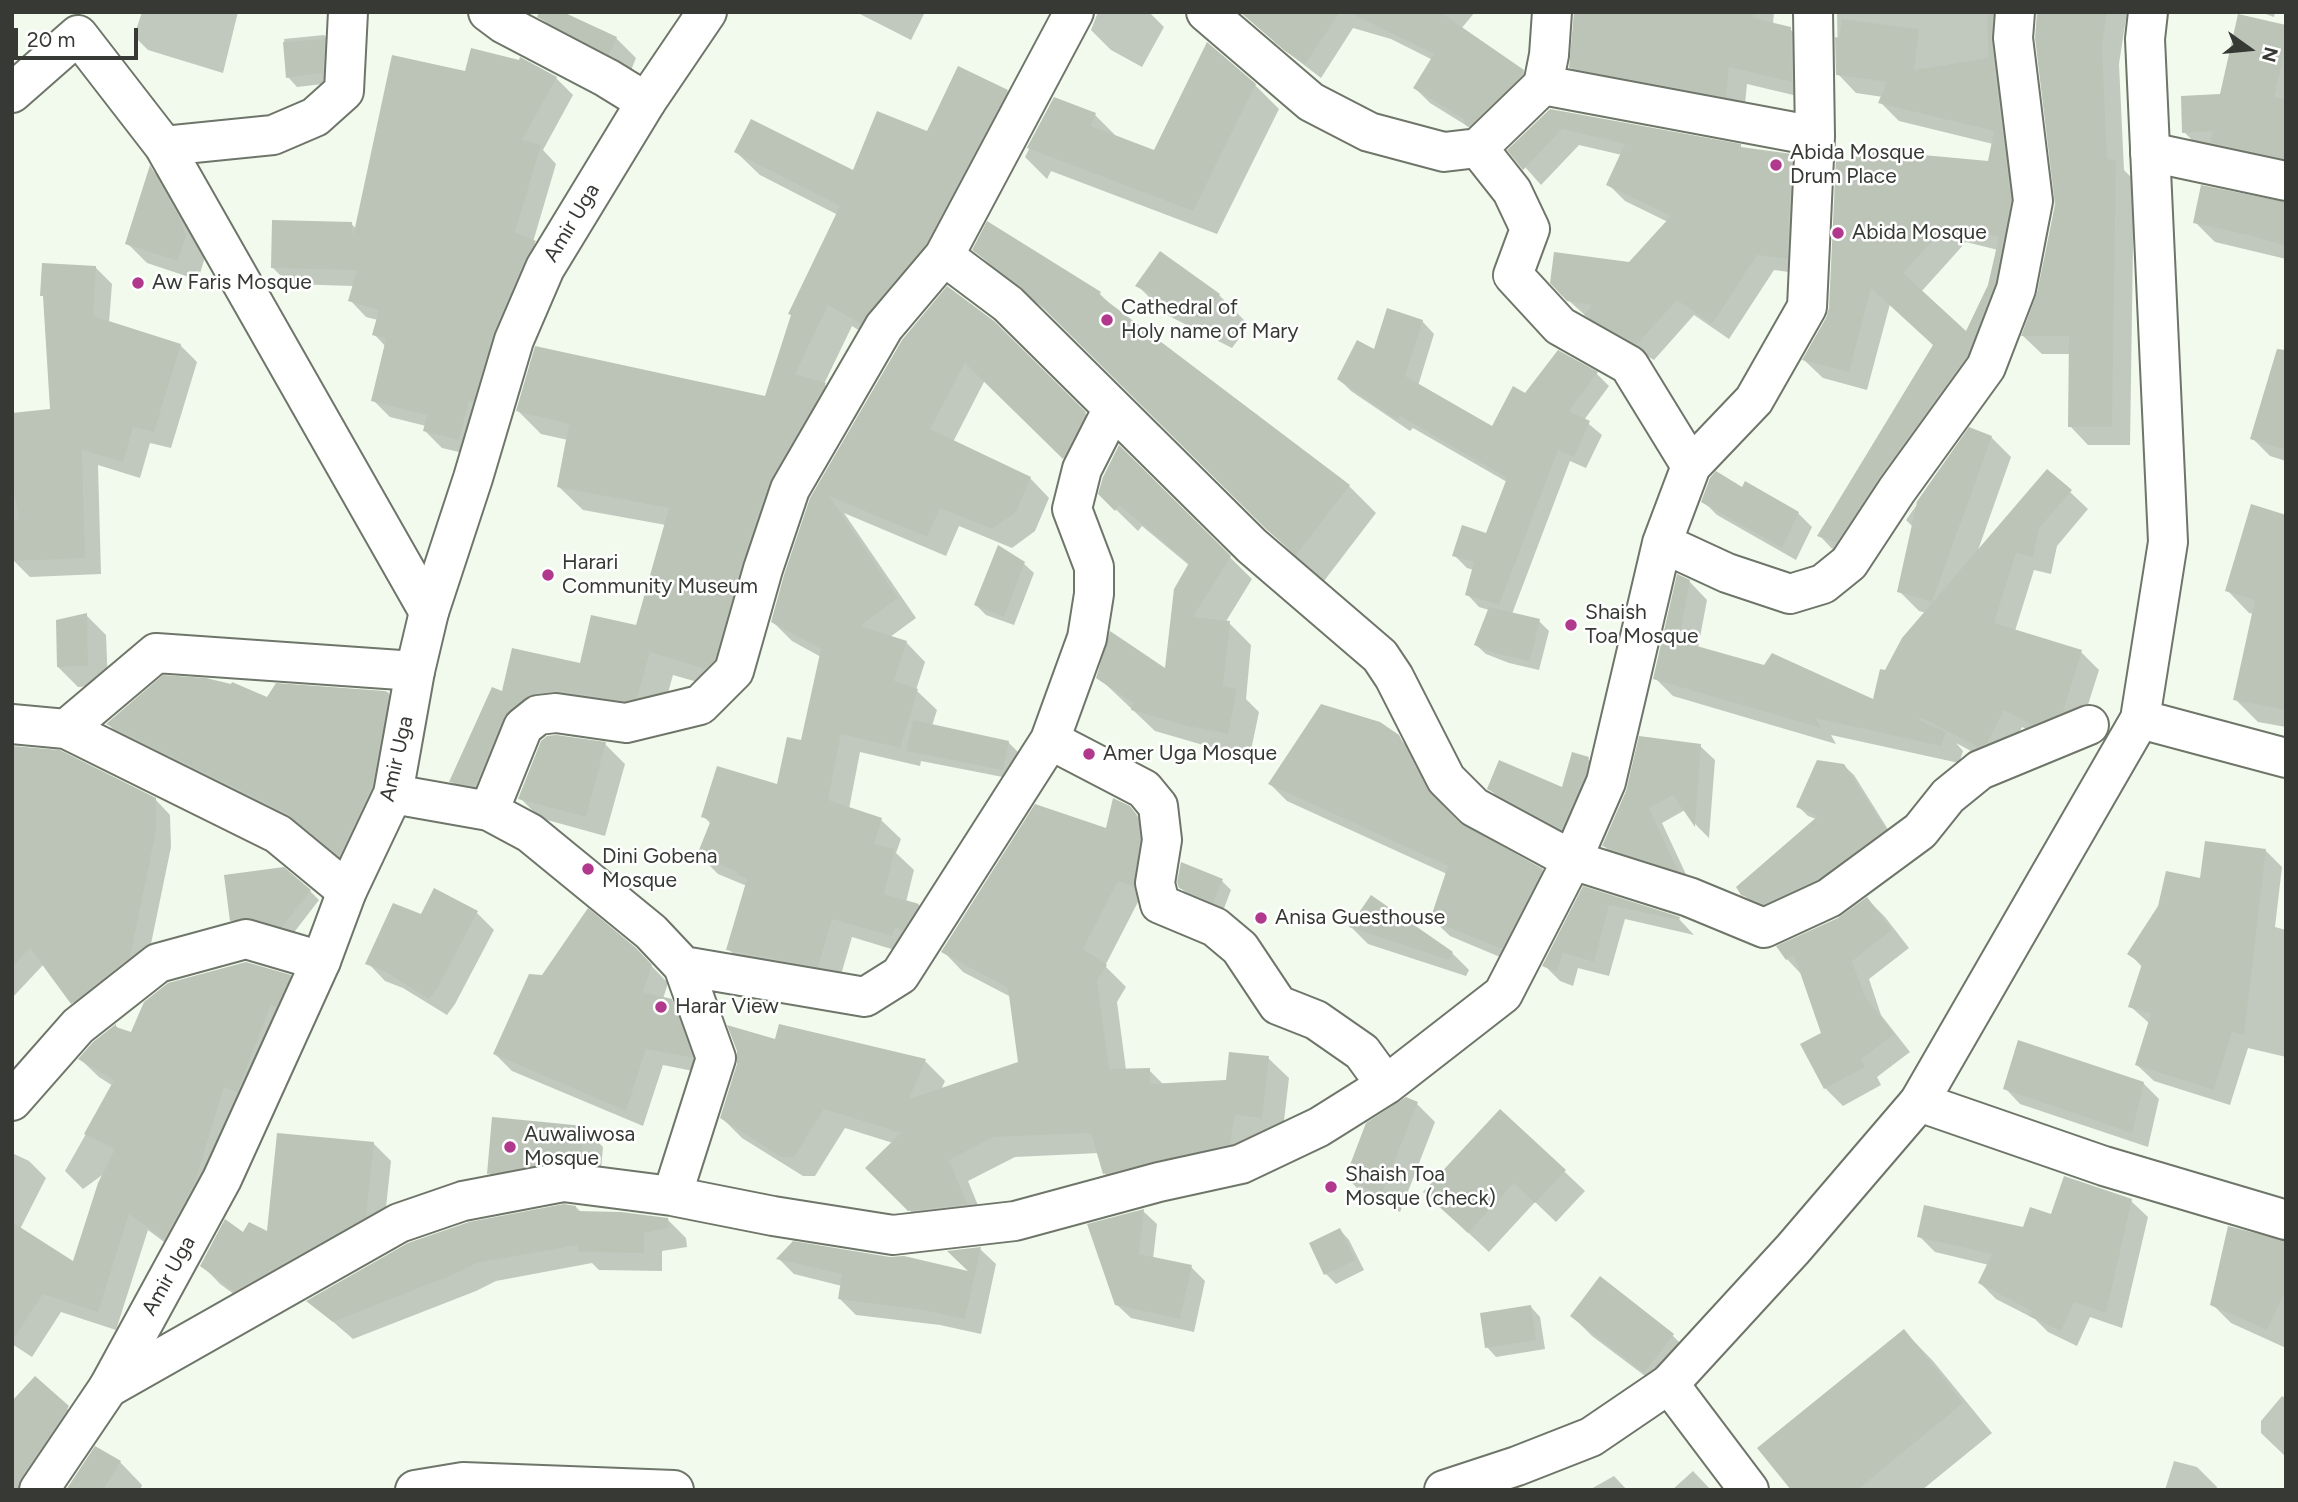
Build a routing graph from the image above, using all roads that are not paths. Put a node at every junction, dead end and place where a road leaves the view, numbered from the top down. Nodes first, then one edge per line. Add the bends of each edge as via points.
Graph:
1 (348, 12) edge
2 (488, 12) edge
3 (707, 12) edge
4 (1074, 12) edge
5 (1206, 12) edge
6 (1552, 12) edge
7 (1813, 12) edge
8 (2015, 12) edge
9 (2148, 12) edge
10 (74, 23) edge
11 (1543, 85) junction
12 (12, 93) edge
13 (646, 102) junction
14 (1815, 136) junction
15 (164, 146) junction
16 (1478, 148) junction
17 (2150, 152) junction
18 (2286, 181) edge
19 (944, 256) junction
20 (1114, 408) junction
21 (1691, 466) junction
22 (1662, 543) junction
23 (429, 612) junction
24 (415, 671) junction
25 (2140, 719) junction
26 (12, 723) edge
27 (2090, 725) dead end
28 (66, 729) junction
29 (1050, 740) junction
30 (2286, 758) edge
31 (393, 794) junction
32 (489, 811) junction
33 (1572, 860) junction
34 (347, 891) junction
35 (321, 961) junction
36 (683, 966) junction
37 (1386, 1084) junction
38 (12, 1101) edge
39 (1919, 1102) junction
40 (672, 1196) junction
41 (2286, 1220) edge
42 (1669, 1384) junction
43 (108, 1388) junction
44 (39, 1490) edge
45 (415, 1490) edge
46 (674, 1490) edge
47 (1444, 1490) edge
48 (1749, 1490) edge

1 - 15 street via 344,91 315,117 273,135
2 - 13 street
3 - 13 street, Amir Uga
4 - 19 street
5 - 16 street via 1311,102 1369,132 1444,152
6 - 11 street
7 - 14 street
8 - 22 street via 2013,38 2034,201 2015,289 1986,367 1849,563 1823,584 1790,594 1727,573
9 - 17 street
10 - 12 street
10 - 15 street
11 - 14 street
11 - 16 street
13 - 23 street, Amir Uga via 545,268 514,340
14 - 21 street via 1807,307 1754,400
15 - 23 street
16 - 21 street via 1512,191 1530,229 1513,275 1560,326 1629,365
17 - 18 street
17 - 25 street via 2168,542
19 - 20 street via 1008,304
19 - 32 street via 884,327 790,489 734,671 700,705 626,723 556,713 538,715 523,727
20 - 29 street via 1082,469 1072,509 1094,567 1094,594 1087,638
20 - 33 street via 1252,547 1380,656 1446,779 1474,807
21 - 22 street
22 - 33 street via 1606,782
23 - 24 street, Amir Uga
24 - 28 street via 156,653
24 - 31 street, Amir Uga
25 - 30 street
25 - 39 street
26 - 28 street
27 - 33 street via 1980,770 1948,796 1920,831 1829,898 1764,928 1689,897
28 - 34 street via 278,834
29 - 36 street via 900,975 865,997
29 - 37 street via 1144,789 1158,806 1162,840 1155,883 1160,904 1215,927 1240,948 1278,1005 1316,1020 1362,1052
31 - 32 street
31 - 34 street, Amir Uga
32 - 36 street via 530,833 651,932
33 - 37 street via 1503,994
34 - 35 street, Amir Uga
35 - 38 street via 246,939 158,963 78,1026
35 - 43 street, Amir Uga via 222,1179
36 - 40 street via 716,1058
37 - 40 street via 1318,1127 1241,1164 1015,1221 893,1235
39 - 41 street via 2104,1166
39 - 42 street via 1793,1250
40 - 43 street via 563,1182 463,1201 399,1223
42 - 47 street via 1591,1437
42 - 48 street
43 - 44 street, Amir Uga
45 - 46 street via 463,1482

